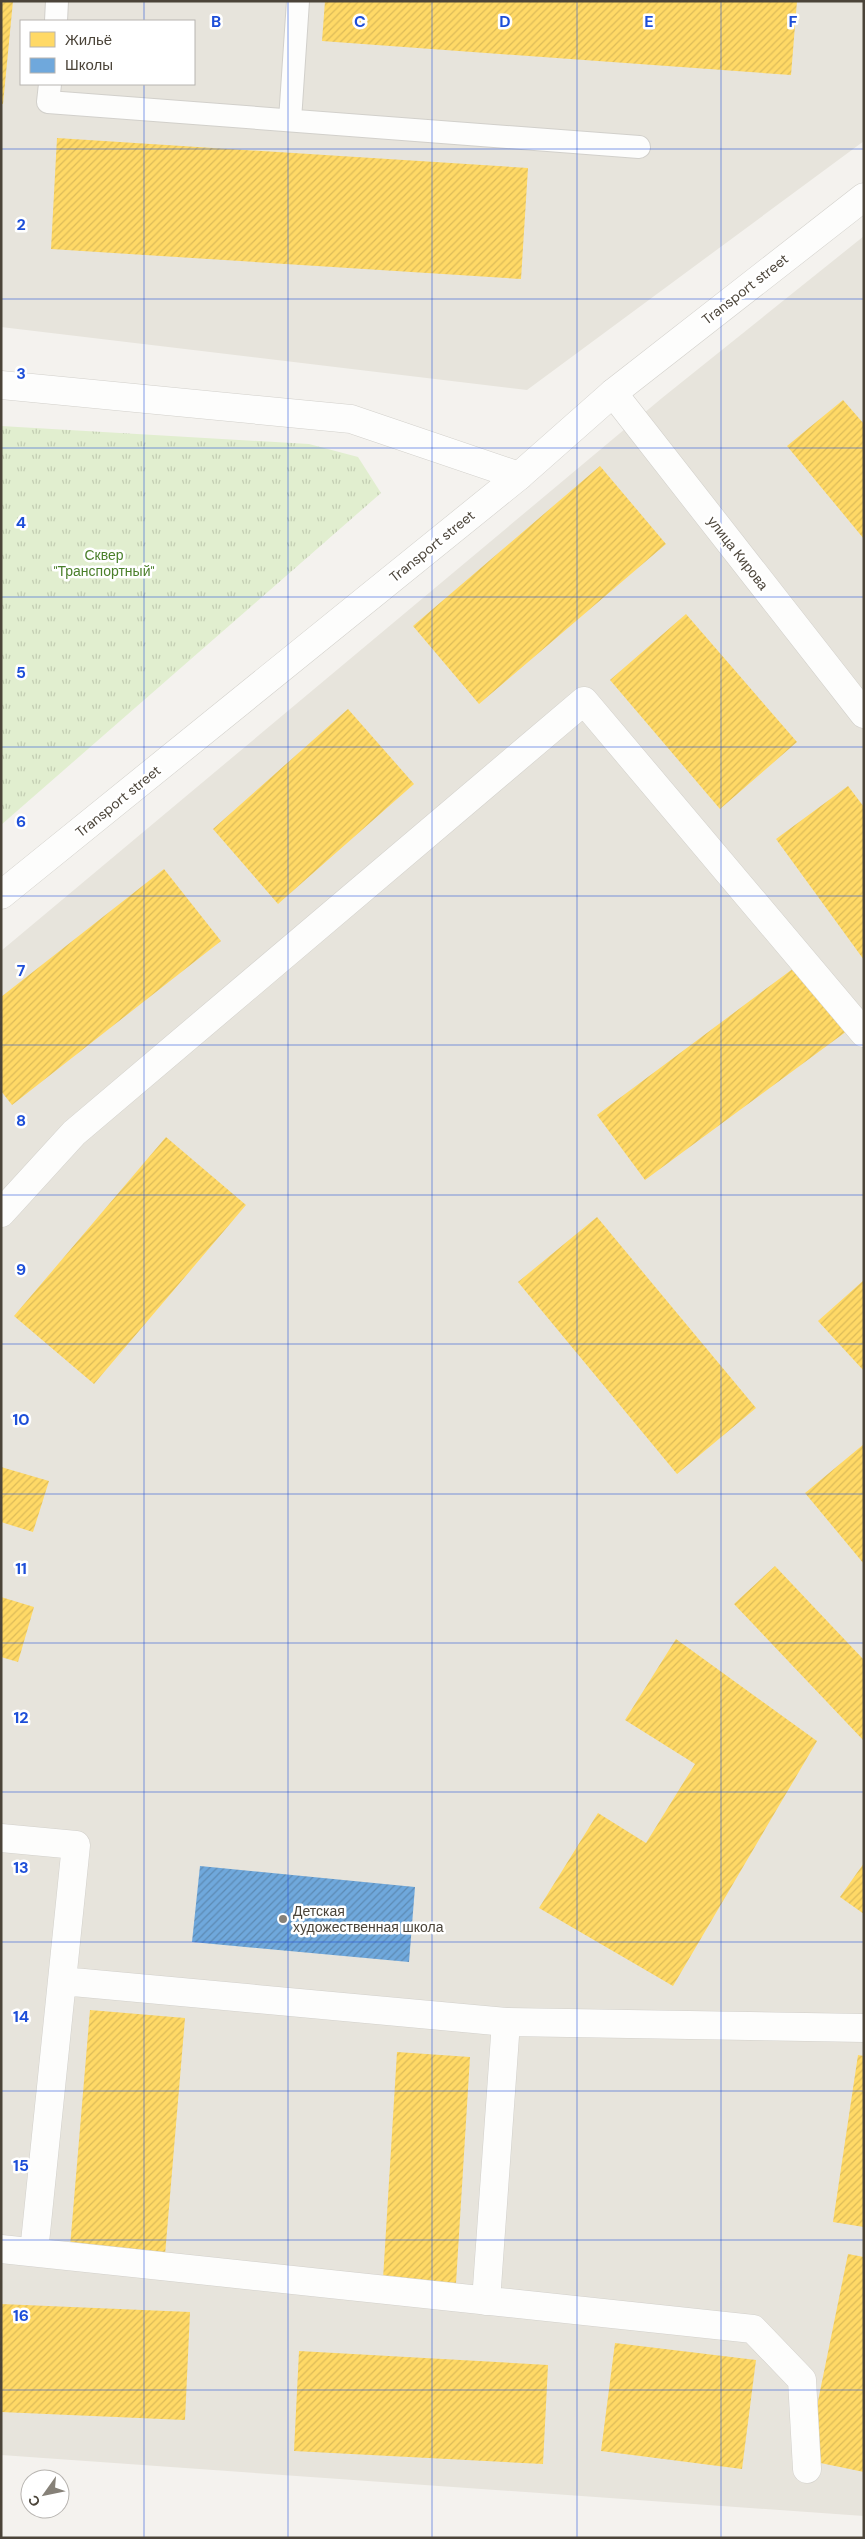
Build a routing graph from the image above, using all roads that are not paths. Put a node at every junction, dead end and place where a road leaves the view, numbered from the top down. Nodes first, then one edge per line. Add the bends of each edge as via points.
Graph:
1 (57, 1) edge
2 (298, 1) edge
3 (56, 20) edge
4 (50, 85) edge
5 (290, 120) junction
6 (639, 147) dead end
7 (864, 197) edge
8 (1, 385) edge
9 (613, 392) junction
10 (519, 476) junction
11 (864, 714) edge
12 (1, 895) edge
13 (864, 1033) edge
14 (1, 1213) edge
15 (1, 1838) edge
16 (62, 1981) junction
17 (506, 2022) junction
18 (864, 2028) edge
19 (1, 2249) edge
20 (34, 2252) junction
21 (486, 2301) junction
22 (807, 2468) dead end

1 - 3 lane
2 - 5 lane
4 - 5 lane via 48,102
5 - 6 lane
7 - 9 street, Transport street
8 - 10 street via 351,420
9 - 10 street, Transport street
9 - 11 street, улица Кирова
10 - 12 street, Transport street
13 - 14 street via 584,701 74,1133
15 - 16 street via 76,1845
16 - 17 street
16 - 20 street
17 - 18 street
17 - 21 street
19 - 20 street
20 - 21 street
21 - 22 street via 753,2329 802,2380

